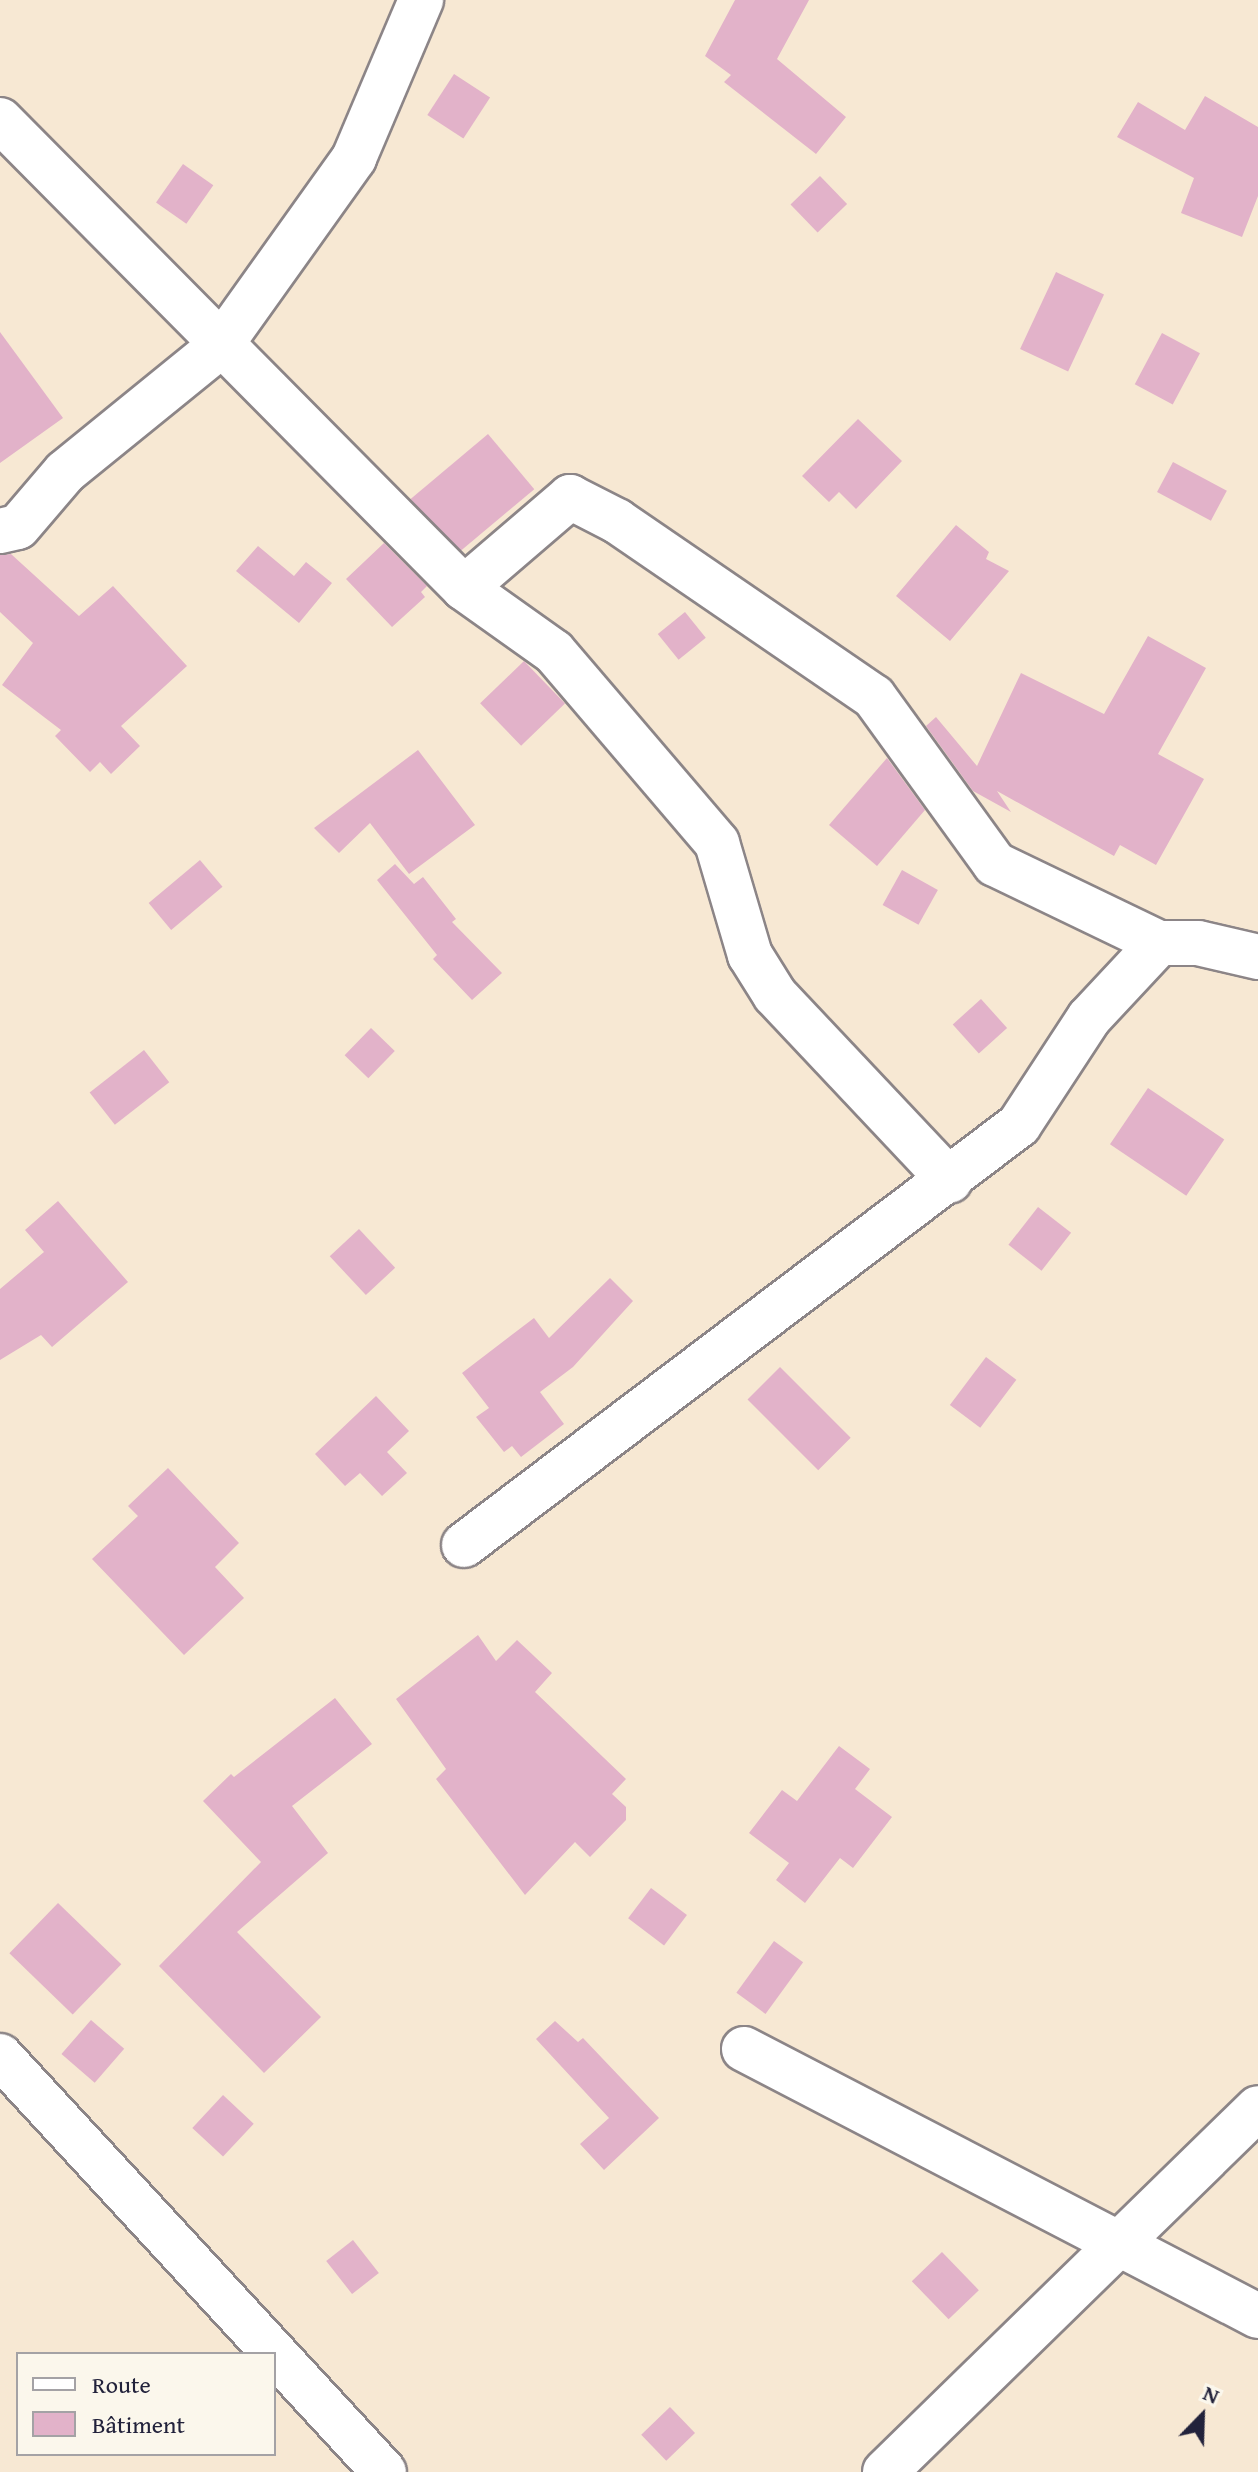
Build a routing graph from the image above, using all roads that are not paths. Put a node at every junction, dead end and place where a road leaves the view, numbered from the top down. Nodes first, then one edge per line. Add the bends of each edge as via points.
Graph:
1 (421, 0) edge
2 (0, 120) edge
3 (220, 346) junction
4 (0, 531) edge
5 (464, 588) junction
6 (1159, 943) junction
7 (1258, 957) edge
8 (950, 1181) junction
9 (464, 1545) dead end
10 (744, 2049) dead end
11 (0, 2056) edge
12 (1258, 2108) edge
13 (1123, 2244) junction
14 (1258, 2316) edge
15 (273, 2352) edge
16 (276, 2355) edge
17 (384, 2472) edge
18 (885, 2472) edge

1 - 3 street via 354,158
2 - 3 street
3 - 4 street via 65,472 18,527
3 - 5 street
5 - 6 street via 570,497 594,509 874,697 995,864
5 - 8 street via 554,652 717,843 750,955 775,995
6 - 7 street via 1198,943
6 - 8 street via 1089,1018 1019,1125
8 - 9 street
10 - 13 street
11 - 15 street
12 - 13 street
13 - 14 street
13 - 18 street
16 - 17 street

